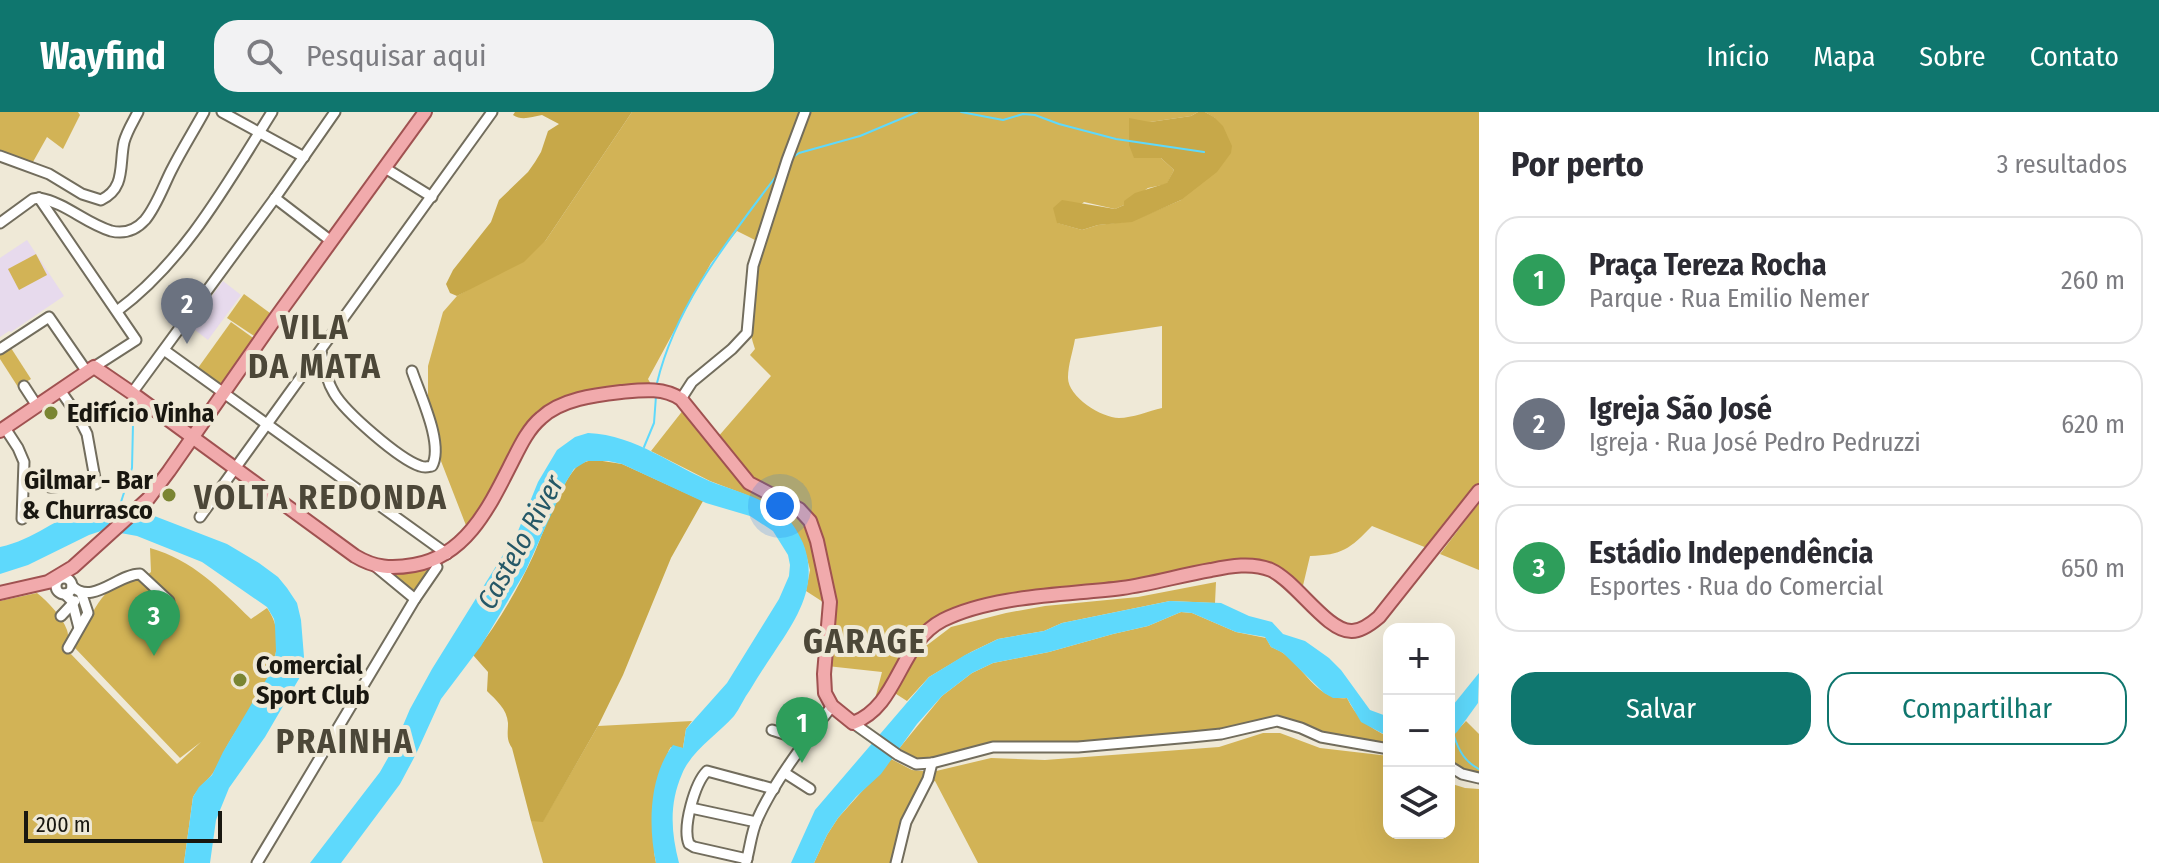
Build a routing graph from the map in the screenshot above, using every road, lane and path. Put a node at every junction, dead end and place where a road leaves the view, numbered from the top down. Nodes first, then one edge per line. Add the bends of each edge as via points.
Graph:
1 (138, 112) edge
2 (204, 112) edge
3 (222, 112) edge
4 (272, 112) edge
5 (335, 112) edge
6 (425, 112) edge
7 (492, 112) edge
8 (805, 112) edge
9 (259, 132) junction
10 (0, 156) edge
11 (304, 157) junction
12 (385, 168) junction
13 (432, 197) junction
14 (39, 198) junction
15 (275, 198) junction
16 (0, 223) edge
17 (331, 241) junction
18 (117, 311) junction
19 (0, 349) edge
20 (164, 350) junction
21 (321, 351) junction
22 (91, 370) junction
23 (412, 371) dead end
24 (24, 386) dead end
25 (60, 390) junction
26 (132, 393) junction
27 (224, 395) junction
28 (681, 399) junction
29 (37, 406) junction
30 (266, 424) junction
31 (1, 430) edge
32 (193, 437) junction
33 (235, 467) junction
34 (50, 487) dead end
35 (1479, 491) edge
36 (200, 517) dead end
37 (22, 519) dead end
38 (447, 554) junction
39 (375, 566) junction
40 (437, 567) dead end
41 (62, 583) junction
42 (81, 592) junction
43 (96, 592) junction
44 (0, 593) edge
45 (415, 599) junction
46 (169, 601) dead end
47 (73, 603) junction
48 (88, 613) junction
49 (61, 616) dead end
50 (79, 628) junction
51 (68, 648) dead end
52 (832, 706) junction
53 (853, 723) junction
54 (772, 730) dead end
55 (805, 741) junction
56 (1383, 748) edge
57 (932, 763) junction
58 (1451, 767) edge
59 (785, 773) junction
60 (1479, 778) edge
61 (774, 789) junction
62 (810, 789) dead end
63 (691, 808) junction
64 (756, 822) junction
65 (714, 852) junction
66 (747, 861) edge
67 (257, 863) edge
68 (712, 863) edge
69 (896, 863) edge

1 - 10 street via 126,136 119,182 101,200
2 - 14 street via 150,213 131,230 106,229 60,203
3 - 9 street
4 - 9 street
5 - 11 street
6 - 12 main road
7 - 13 street
8 - 28 street via 753,266 747,333 692,382
9 - 11 street
9 - 18 street via 177,253
11 - 15 street
12 - 13 street
12 - 17 main road
13 - 21 street
14 - 16 street
14 - 18 street
15 - 17 street
15 - 20 street
17 - 27 main road
18 - 22 street via 136,340
19 - 22 street via 49,317
20 - 26 street
20 - 27 street
21 - 23 street via 328,380 342,404 401,456 427,467 435,462 435,443
21 - 30 street
22 - 25 main road
22 - 26 main road
24 - 29 street
25 - 29 main road
25 - 34 street via 87,434 96,484
26 - 32 main road
27 - 30 street
27 - 32 main road
28 - 38 main road via 651,390 619,392 548,412 529,432 489,507
28 - 52 main road via 749,483 799,509 813,528 830,602 824,683
29 - 31 main road
30 - 33 street
30 - 38 street
31 - 37 street via 24,462
32 - 33 main road
32 - 41 main road via 157,488
33 - 36 street
33 - 39 main road
35 - 53 main road via 1379,617 1366,626 1352,631 1338,627 1286,580 1259,566 1023,599 962,613 925,632 882,702
38 - 39 main road via 420,564
39 - 45 street
40 - 45 street
41 - 42 street
41 - 44 main road
41 - 47 street
42 - 43 street
42 - 47 street
42 - 48 street
43 - 46 street via 140,574
43 - 48 street
45 - 67 street
47 - 49 street
47 - 50 street
48 - 50 street
50 - 51 street
52 - 53 main road
52 - 55 street
53 - 57 street via 898,755 916,764
54 - 55 street
55 - 59 street
56 - 57 street via 1321,737 1277,721 1191,737 1078,747 993,747
57 - 69 street via 906,822
58 - 60 street
59 - 61 street
59 - 62 street
61 - 63 street via 707,771
61 - 64 street
63 - 64 street
63 - 65 street via 689,844
64 - 66 street
65 - 66 street
65 - 68 street

